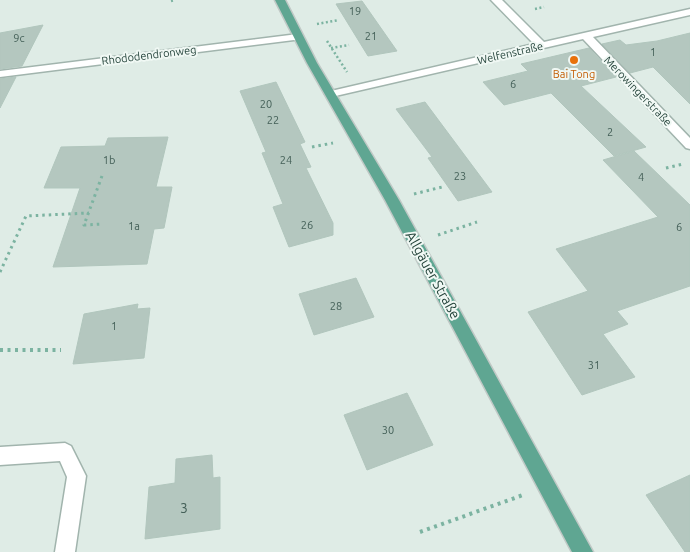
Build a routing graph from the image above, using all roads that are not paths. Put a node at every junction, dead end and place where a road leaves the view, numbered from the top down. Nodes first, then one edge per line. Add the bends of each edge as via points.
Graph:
1 (280, 0) edge
2 (496, 0) edge
3 (690, 12) edge
4 (298, 36) junction
5 (586, 36) junction
6 (542, 46) junction
7 (0, 74) edge
8 (330, 94) junction
9 (690, 145) edge
10 (0, 456) edge
11 (65, 552) edge
12 (583, 552) edge

1 - 4 main road, Allgäuer Straße
2 - 6 street
3 - 5 street, Welfenstraße
4 - 7 street, Rhododendronweg
4 - 8 main road, Allgäuer Straße
5 - 6 street, Welfenstraße
5 - 9 street, Merowingerstraße
6 - 8 street, Welfenstraße
8 - 12 main road, Allgäuer Straße
10 - 11 street via 66,452 77,476

